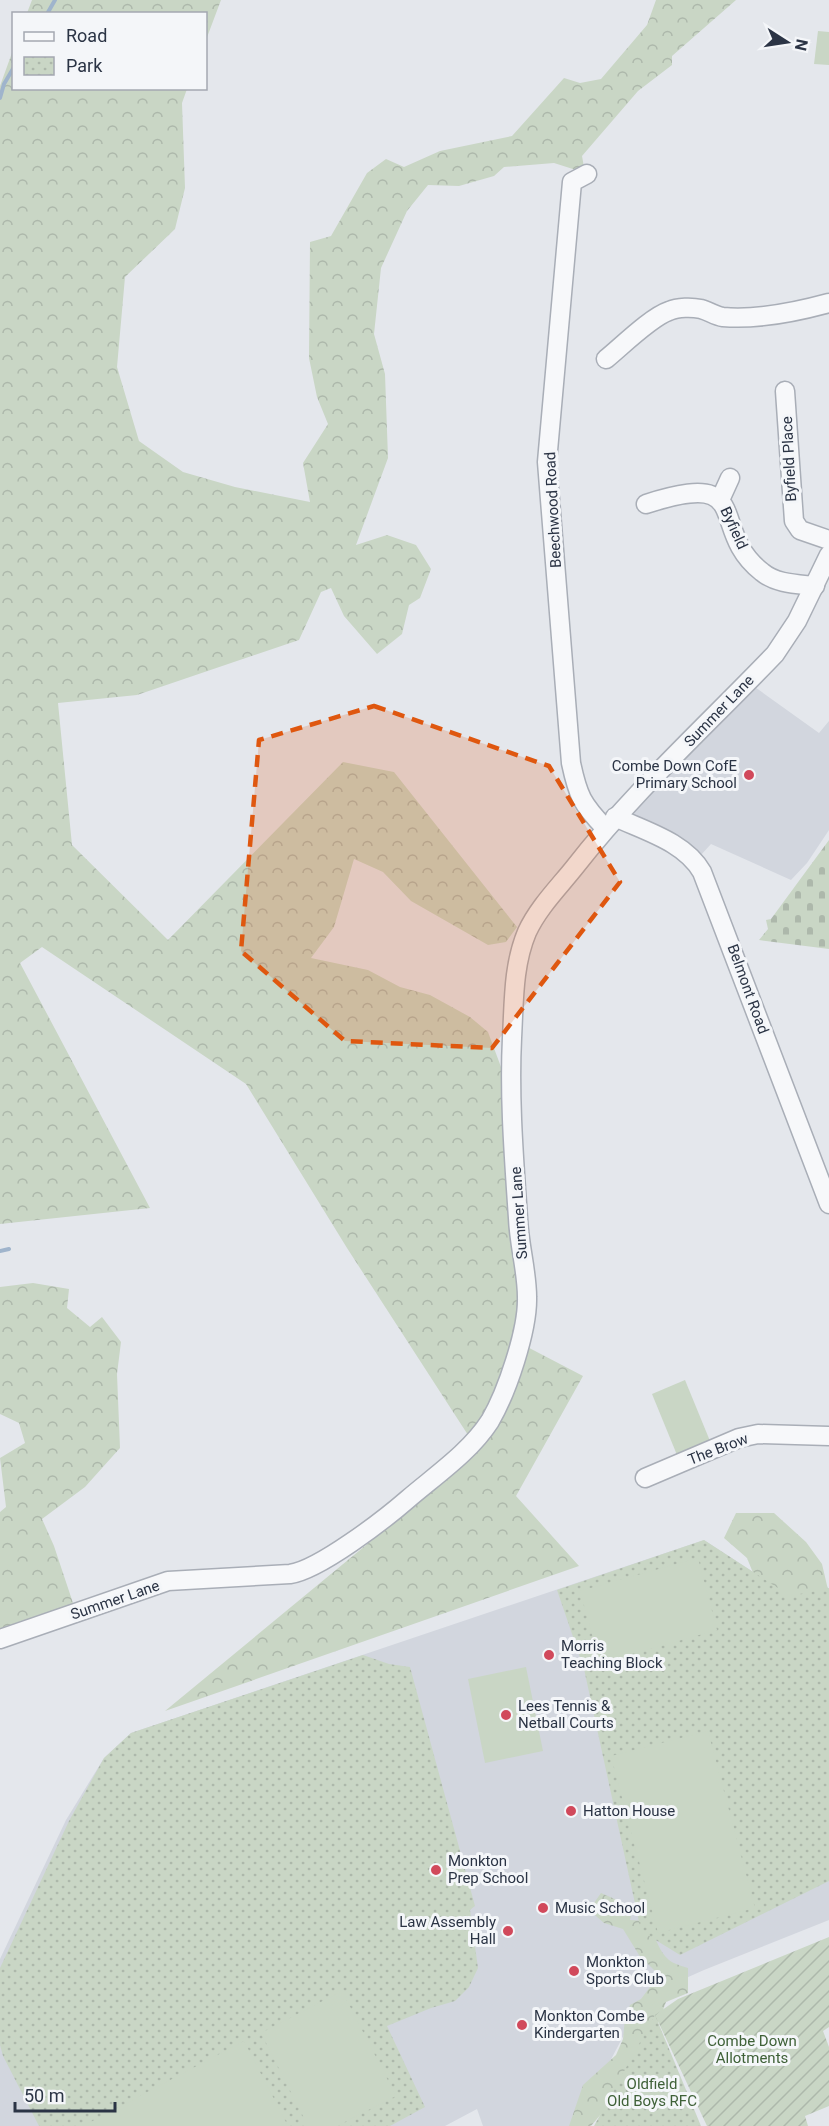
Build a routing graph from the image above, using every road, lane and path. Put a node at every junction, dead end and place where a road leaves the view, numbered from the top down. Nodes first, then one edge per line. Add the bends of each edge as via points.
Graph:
1 (573, 175) dead end
2 (829, 303) edge
3 (606, 358) dead end
4 (785, 391) dead end
5 (730, 478) dead end
6 (720, 500) junction
7 (646, 504) dead end
8 (829, 540) edge
9 (829, 555) edge
10 (815, 586) junction
11 (610, 823) junction
12 (829, 1204) edge
13 (829, 1436) edge
14 (645, 1478) dead end
15 (0, 1639) edge

1 - 11 street, Beechwood Road via 548,462 571,763 585,808
2 - 3 street via 736,318 700,309 669,311
4 - 8 street, Byfield Place via 794,521 800,530
5 - 6 street
6 - 7 street, Byfield via 697,492
6 - 10 street, Byfield via 737,542 761,572 783,582
9 - 10 street, Summer Lane
10 - 11 street, Summer Lane via 775,654
11 - 12 street, Belmont Road via 686,852 696,861
11 - 15 street, Summer Lane via 544,905 528,931 517,963 511,1061 518,1222 527,1297 516,1354 489,1421 469,1447 398,1507 319,1564 299,1573 168,1581
13 - 14 street, The Brow via 758,1434 739,1438

